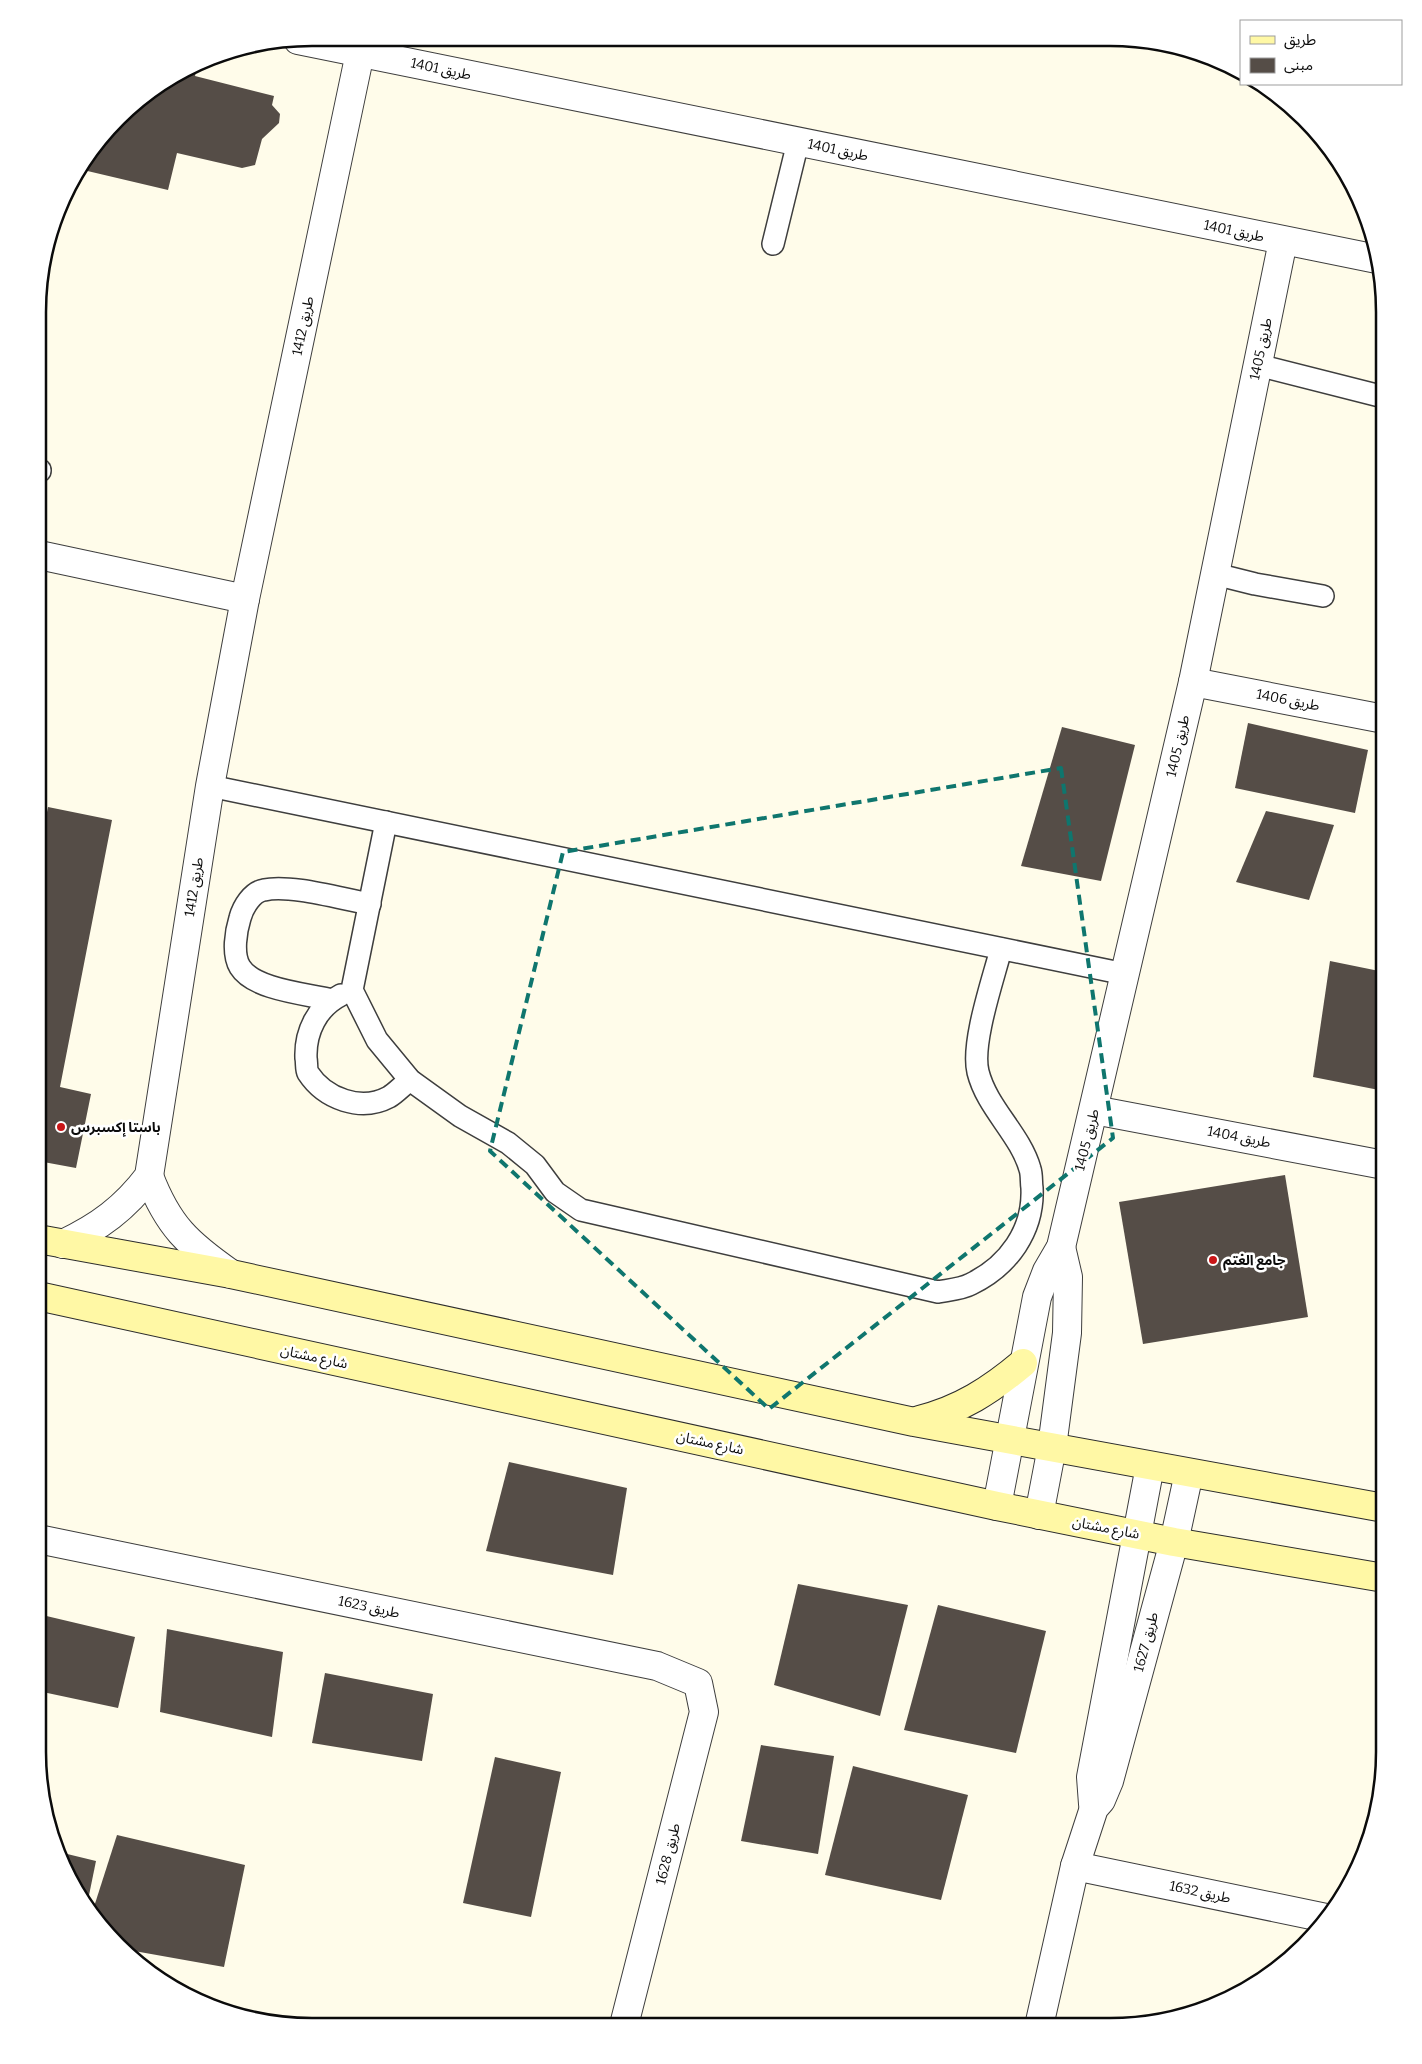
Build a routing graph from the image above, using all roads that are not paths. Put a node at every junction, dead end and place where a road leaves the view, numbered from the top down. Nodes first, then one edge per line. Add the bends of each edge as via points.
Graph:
1 (327, 46) edge
2 (360, 53) junction
3 (798, 142) junction
4 (1283, 241) junction
5 (773, 244) dead end
6 (1370, 258) edge
7 (1258, 365) junction
8 (1376, 395) edge
9 (46, 556) edge
10 (1215, 574) junction
11 (1323, 596) dead end
12 (245, 599) junction
13 (1193, 682) junction
14 (1376, 717) edge
15 (210, 786) junction
16 (386, 822) junction
17 (370, 904) junction
18 (1001, 949) junction
19 (1125, 974) junction
20 (352, 990) junction
21 (332, 1000) junction
22 (410, 1080) junction
23 (1094, 1110) junction
24 (1376, 1163) edge
25 (149, 1176) junction
26 (51, 1241) edge
27 (1060, 1248) junction
28 (231, 1274) junction
29 (46, 1298) edge
30 (1023, 1363) junction
31 (914, 1422) junction
32 (1010, 1438) junction
33 (1052, 1447) junction
34 (1150, 1466) junction
35 (1189, 1473) junction
36 (997, 1506) junction
37 (1376, 1507) edge
38 (1039, 1515) junction
39 (1137, 1534) junction
40 (46, 1541) edge
41 (1174, 1542) junction
42 (1376, 1577) edge
43 (698, 1682) joint
44 (1094, 1808) junction
45 (1075, 1866) junction
46 (1319, 1917) edge
47 (626, 2018) edge
48 (1041, 2018) edge

1 - 2 street, طريق 1401
2 - 3 street, طريق 1401
2 - 12 street, طريق 1412
3 - 4 street, طريق 1401
3 - 5 lane
4 - 6 street, طريق 1401
4 - 7 street, طريق 1405
7 - 8 lane
7 - 10 street, طريق 1405
9 - 12 street
10 - 11 lane
10 - 13 street, طريق 1405
12 - 15 street, طريق 1412
13 - 14 street, طريق 1406
13 - 19 street, طريق 1405
15 - 16 lane
15 - 25 street, طريق 1412
16 - 17 lane
16 - 18 lane
17 - 20 lane
17 - 21 lane via 279,888 261,890 250,897 240,917 235,947 240,967 272,987
18 - 19 lane
18 - 22 lane via 978,1041 978,1071 988,1097 1030,1169 1033,1204 1022,1239 999,1268 969,1286 938,1292 581,1210 555,1192 535,1165 508,1143 460,1116
19 - 23 street, طريق 1405
20 - 21 lane
20 - 22 lane via 377,1040
21 - 22 lane via 318,1014 306,1044 307,1071 324,1090 346,1101 369,1103 389,1097
23 - 24 street, طريق 1404
23 - 27 street, طريق 1405
25 - 26 street, طريق 1412 via 134,1196 91,1231
25 - 28 street, طريق 1412 via 158,1201 173,1225 197,1250
26 - 28 street
27 - 30 street, طريق 1405 via 1037,1297
27 - 33 street, طريق 1405 via 1068,1276 1069,1304
28 - 31 street
29 - 36 street, شارع مشتان
30 - 31 street via 973,1400 945,1414
30 - 32 street, طريق 1405
31 - 32 street
32 - 33 street
32 - 36 street, طريق 1405
33 - 34 street
33 - 38 street, طريق 1405
34 - 35 street
34 - 39 street, طريق 1627
35 - 37 street
35 - 41 street, طريق 1627
36 - 38 street, شارع مشتان
38 - 39 street, شارع مشتان
39 - 41 street, شارع مشتان
39 - 44 street, طريق 1627 via 1091,1777
40 - 43 street, طريق 1623 via 658,1666
41 - 42 street, شارع مشتان
41 - 44 street, طريق 1627 via 1109,1781
43 - 47 street, طريق 1628 via 704,1712
44 - 45 street, طريق 1627
45 - 46 street, طريق 1632
45 - 48 street, طريق 1627

